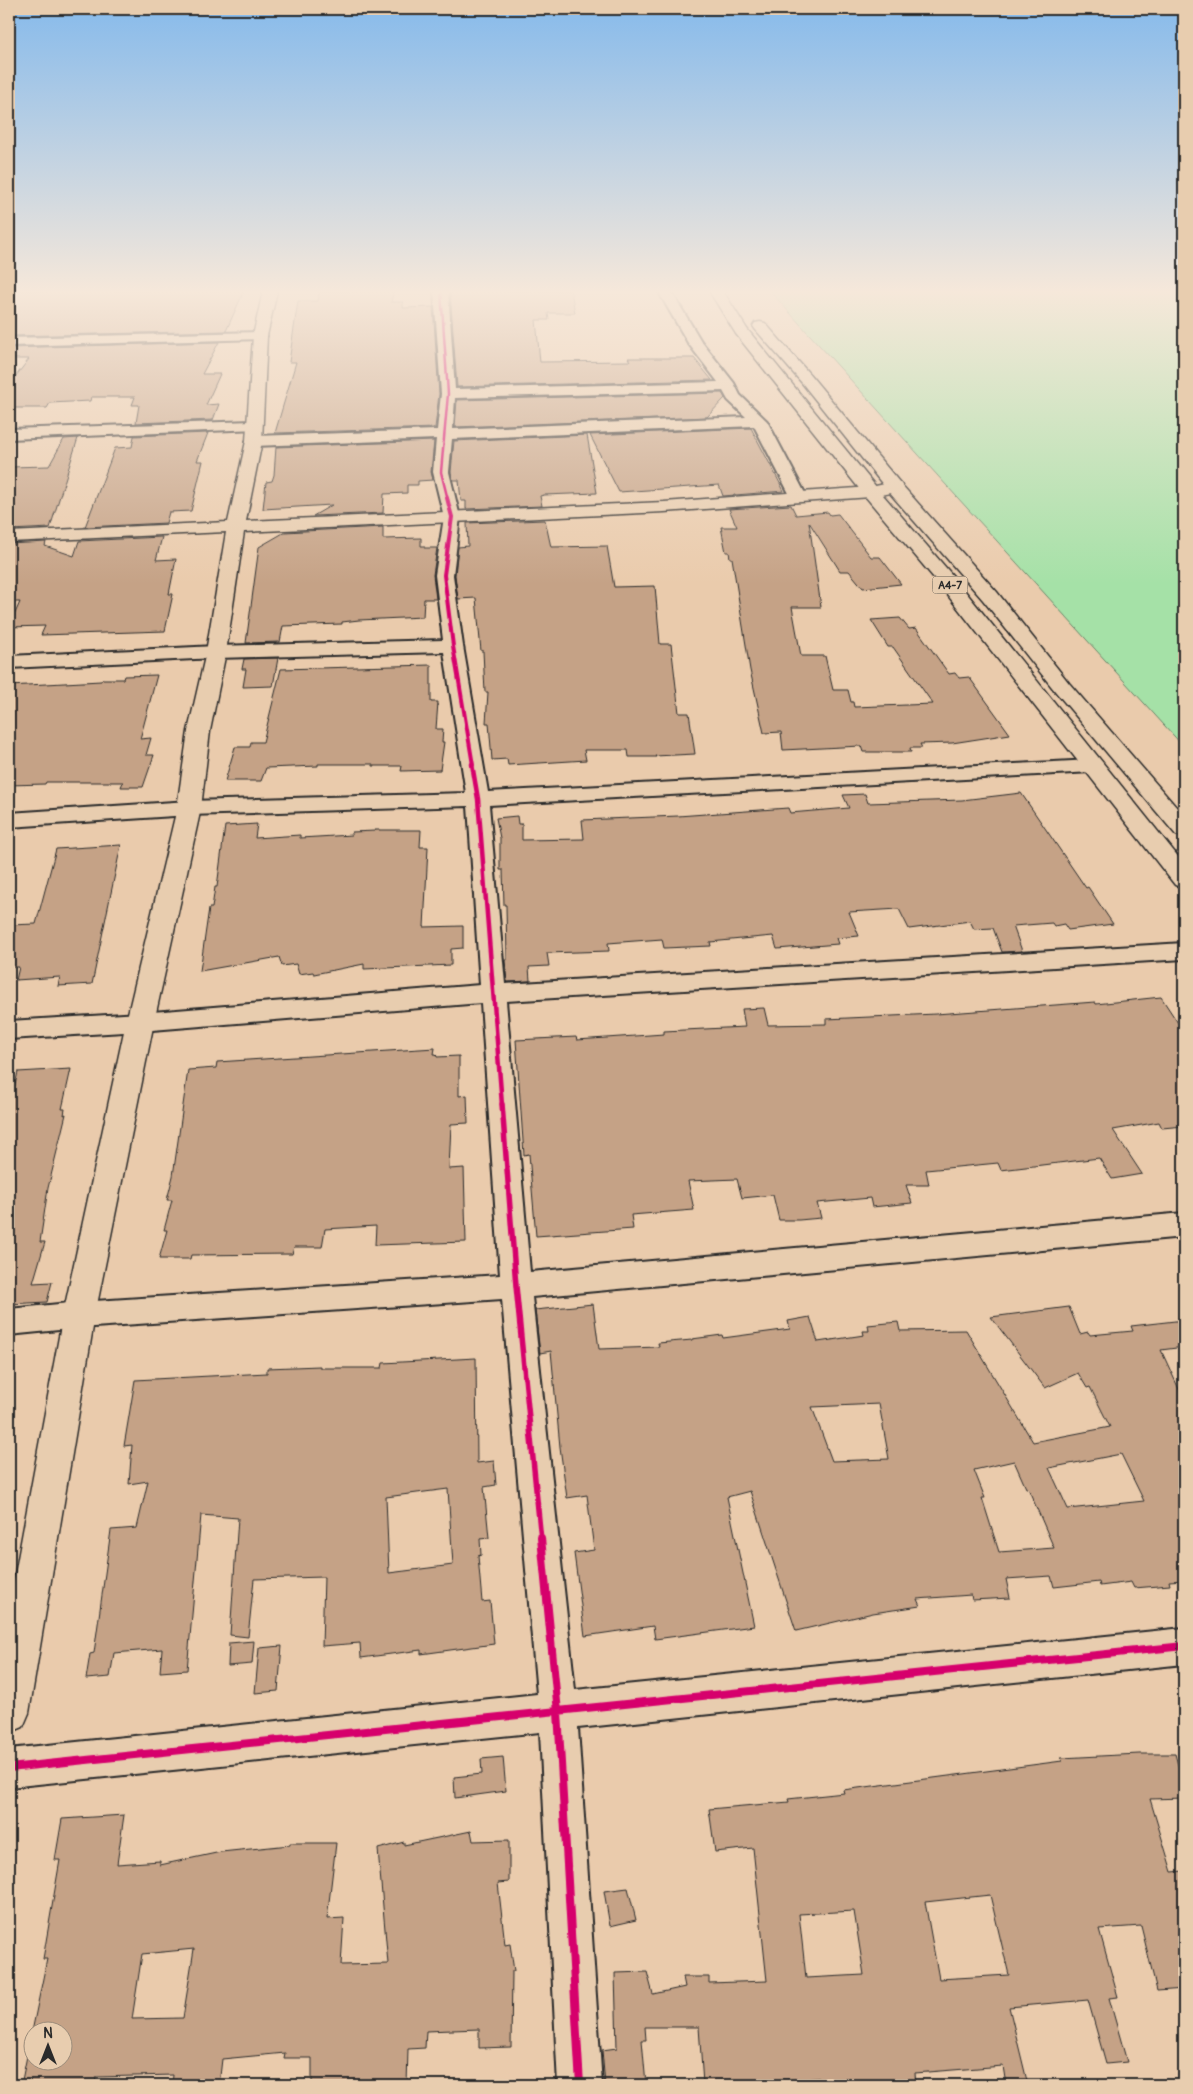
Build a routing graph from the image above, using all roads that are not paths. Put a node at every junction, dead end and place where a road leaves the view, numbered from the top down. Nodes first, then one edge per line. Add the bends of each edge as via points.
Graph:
1 (257, 389) edge
2 (448, 389) edge
3 (633, 389) edge
4 (730, 389) edge
5 (788, 389) edge
6 (814, 389) edge
7 (448, 394) junction
8 (759, 421) junction
9 (9, 434) edge
10 (254, 434) junction
11 (444, 434) junction
12 (894, 488) junction
13 (871, 492) junction
14 (799, 497) junction
15 (452, 517) junction
16 (236, 527) junction
17 (9, 537) edge
18 (453, 646) junction
19 (216, 652) junction
20 (9, 662) edge
21 (1092, 766) junction
22 (478, 799) junction
23 (189, 808) junction
24 (9, 820) edge
25 (1184, 830) edge
26 (1184, 880) edge
27 (1184, 951) edge
28 (492, 993) junction
29 (140, 1022) junction
30 (9, 1030) edge
31 (1184, 1225) edge
32 (516, 1286) junction
33 (79, 1315) junction
34 (9, 1322) edge
35 (1184, 1646) edge
36 (558, 1712) junction
37 (9, 1713) edge
38 (9, 1768) edge
39 (580, 2085) edge

1 - 10 main road
2 - 7 street
3 - 7 street
4 - 8 street via 733,397
5 - 13 main road, A4-7
6 - 12 main road, A4-7
7 - 11 street
8 - 11 street
8 - 14 street
9 - 10 street
10 - 11 street
10 - 16 main road
11 - 15 street via 441,472
12 - 13 main road
12 - 25 main road, A4-7 via 990,596 1062,687
13 - 14 main road
13 - 21 main road, A4-7 via 946,580
14 - 15 main road
15 - 16 main road
15 - 18 street via 444,576
16 - 17 main road
16 - 19 main road
18 - 19 street
18 - 22 street
19 - 20 street
19 - 23 main road via 199,731
21 - 22 street
21 - 26 main road, A4-7
22 - 23 street
22 - 28 street
23 - 24 street
23 - 29 main road
27 - 28 street
28 - 29 street
28 - 32 street
29 - 30 street
29 - 33 main road
31 - 32 street
32 - 33 street
32 - 36 street
33 - 34 street
33 - 37 main road
35 - 36 street
36 - 38 street
36 - 39 street

